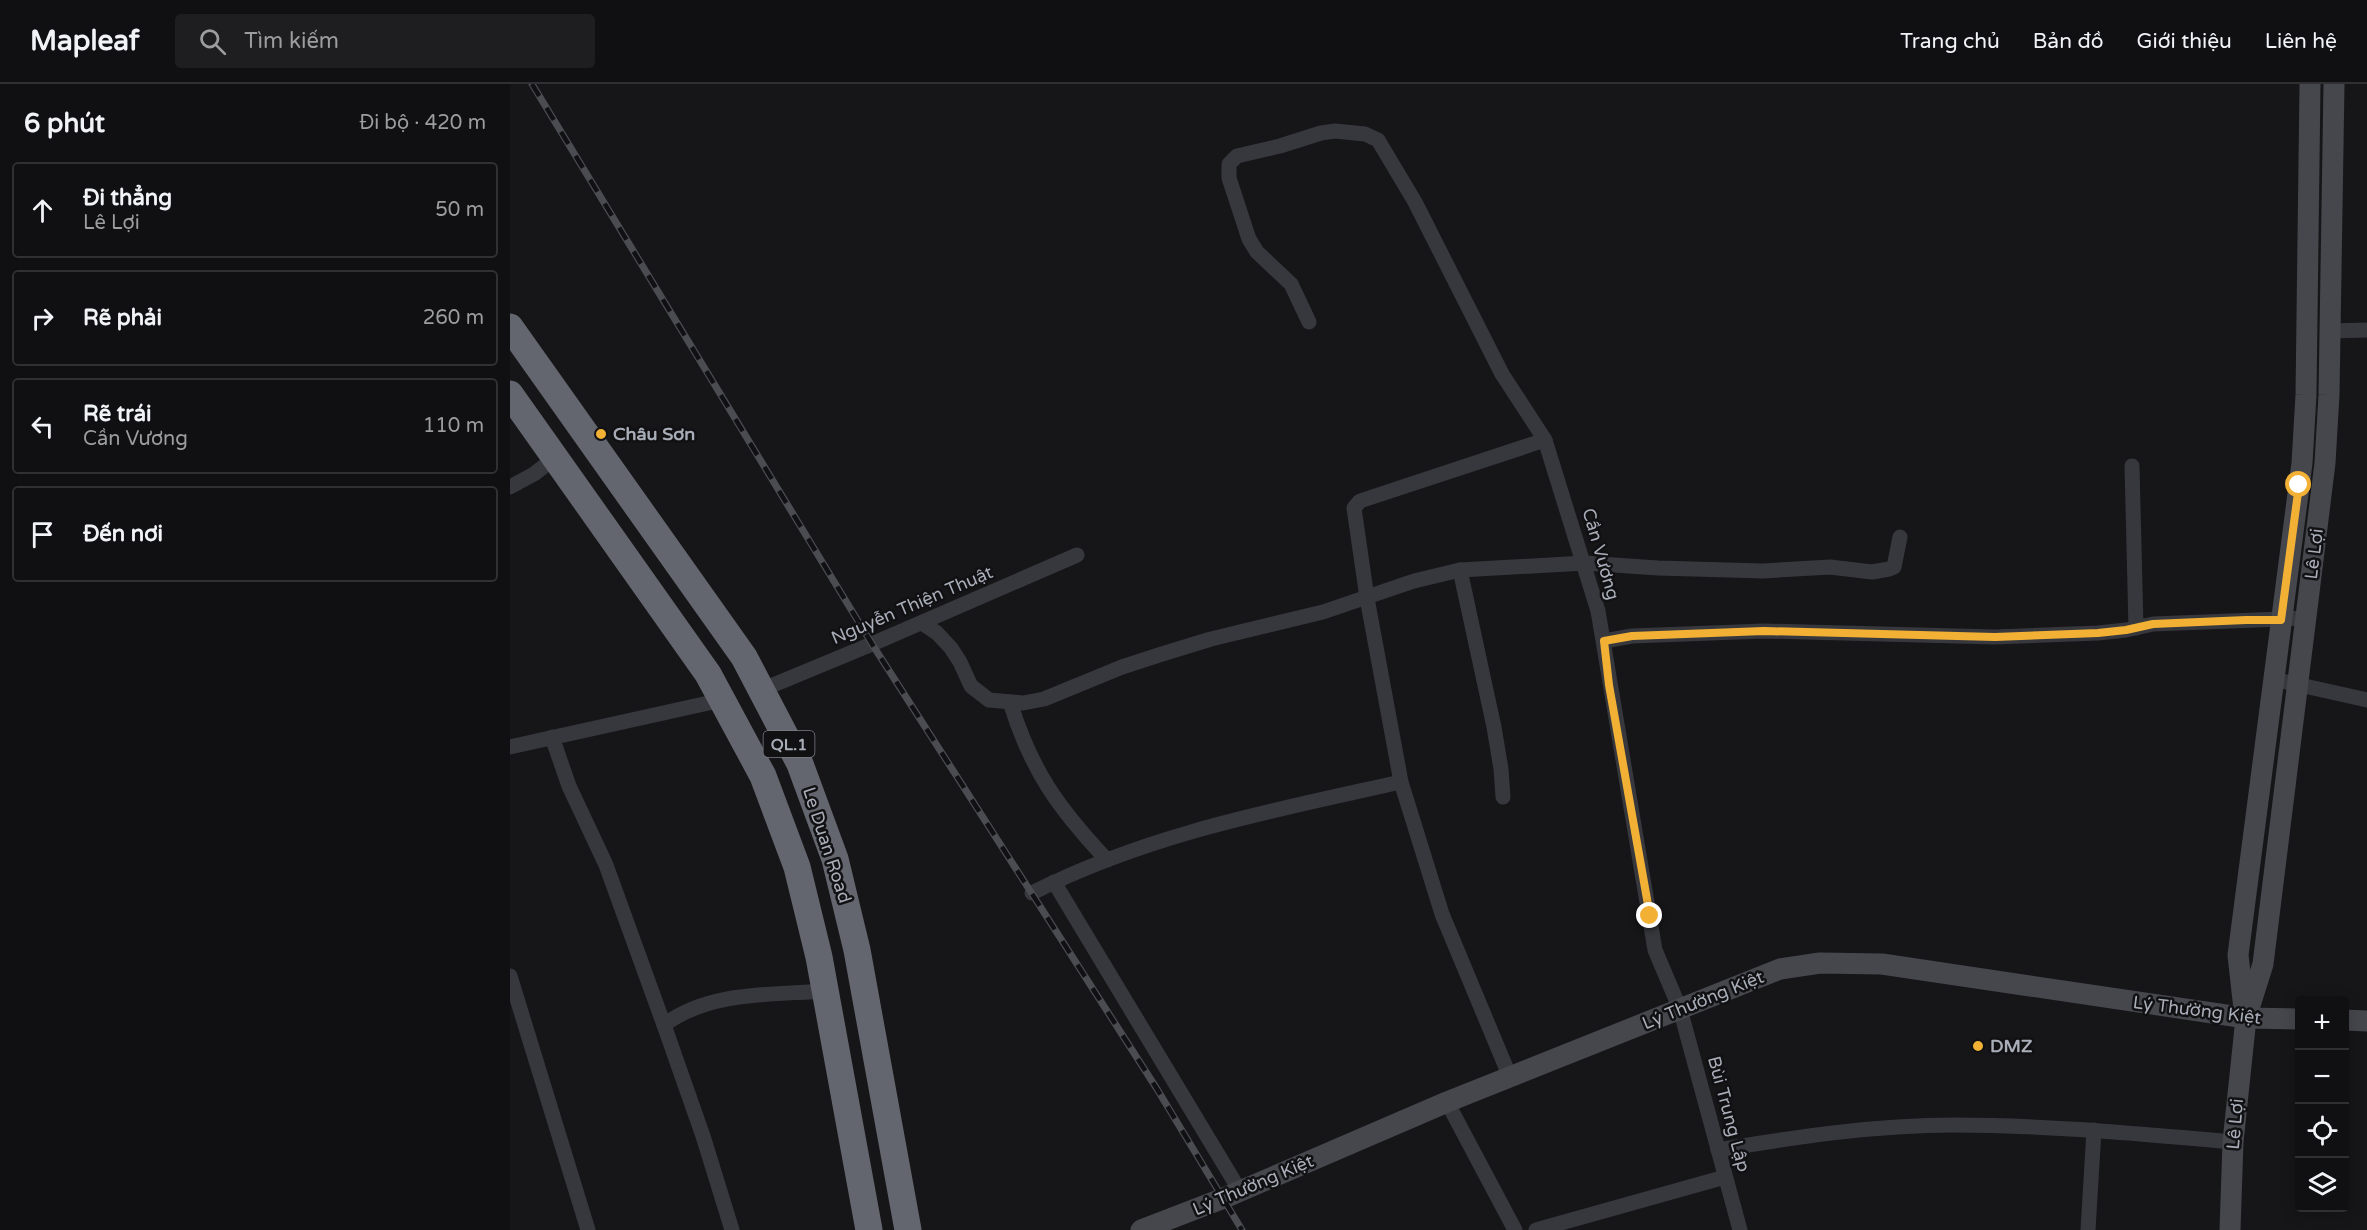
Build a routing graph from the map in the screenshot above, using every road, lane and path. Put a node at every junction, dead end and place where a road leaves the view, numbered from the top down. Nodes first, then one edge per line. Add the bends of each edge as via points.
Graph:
1 (2310, 84) edge
2 (2334, 84) edge
3 (2308, 236) junction
4 (2331, 236) junction
5 (1309, 322) dead end
6 (510, 327) edge
7 (2367, 330) edge
8 (2330, 331) junction
9 (510, 394) edge
10 (589, 436) junction
11 (1545, 440) junction
12 (556, 457) junction
13 (2302, 463) junction
14 (2325, 463) junction
15 (2132, 466) dead end
16 (510, 487) edge
17 (1900, 537) dead end
18 (1077, 555) dead end
19 (1585, 563) junction
20 (1460, 570) junction
21 (1367, 598) junction
22 (2306, 618) junction
23 (2281, 620) junction
24 (922, 623) junction
25 (2136, 628) junction
26 (1604, 641) junction
27 (2273, 679) junction
28 (2298, 685) junction
29 (761, 690) junction
30 (722, 700) junction
31 (2367, 700) edge
32 (1010, 702) junction
33 (552, 737) junction
34 (510, 747) edge
35 (1401, 782) junction
36 (1503, 797) dead end
37 (2252, 849) junction
38 (2277, 852) junction
39 (1107, 860) junction
40 (1054, 882) junction
41 (1032, 893) dead end
42 (510, 976) edge
43 (825, 991) junction
44 (1680, 1009) junction
45 (2246, 1018) junction
46 (2295, 1019) edge
47 (2349, 1020) edge
48 (2367, 1020) edge
49 (664, 1025) junction
50 (1510, 1077) junction
51 (1447, 1102) junction
52 (2094, 1130) junction
53 (2233, 1142) junction
54 (1718, 1150) junction
55 (1725, 1177) junction
56 (1240, 1191) junction
57 (588, 1230) edge
58 (732, 1230) edge
59 (868, 1230) edge
60 (908, 1230) edge
61 (1141, 1230) edge
62 (1515, 1230) edge
63 (1536, 1230) edge
64 (1740, 1230) edge
65 (2088, 1230) edge
66 (2230, 1230) edge

1 - 3 street, Lê Lợi
2 - 4 street, Lê Lợi
3 - 4 street
3 - 13 street, Lê Lợi
4 - 8 street, Lê Lợi
5 - 11 street, Cần Vương via 1291,284 1257,252 1249,239 1229,178 1230,160 1328,132 1372,136 1383,146 1415,202 1502,374
6 - 10 highway, Le Duan Road / QL.1
7 - 8 street
8 - 14 street, Lê Lợi
9 - 12 highway, Le Duan Road / QL.1
10 - 12 highway
10 - 29 highway, Le Duan Road / QL.1 via 744,657
11 - 19 street, Cần Vương
11 - 21 street via 1356,503
12 - 16 street
12 - 30 highway, Le Duan Road / QL.1 via 708,674
13 - 14 street
13 - 23 street, Lê Lợi
14 - 22 street, Lê Lợi
15 - 25 street
17 - 19 street via 1894,567 1880,571 1830,567 1709,570
18 - 24 street, Nguyễn Thiện Thuật
19 - 20 street
19 - 26 street, Cần Vương
20 - 21 street
20 - 36 street via 1494,727
21 - 32 street via 1162,654 1044,699
21 - 35 street
22 - 23 street
22 - 28 street, Lê Lợi
23 - 25 street via 2153,624
23 - 27 street, Lê Lợi
24 - 29 street, Nguyễn Thiện Thuật
24 - 32 street via 951,648 971,686 989,700
25 - 26 street via 1995,637 1764,631 1632,636
26 - 44 street, Cần Vương via 1654,950
27 - 28 street
27 - 37 street, Lê Lợi
28 - 31 street
28 - 38 street, Lê Lợi
29 - 60 highway, Le Duan Road / QL.1 via 800,764 835,859 857,950
30 - 33 street
30 - 43 highway, Le Duan Road / QL.1 via 763,776 796,867
32 - 39 street via 1022,740 1040,775 1059,805
33 - 34 street
33 - 49 street via 569,786 606,865
35 - 39 street via 1194,830
35 - 50 street via 1443,914
37 - 38 street
37 - 45 street, Lê Lợi via 2238,955
38 - 45 street, Lê Lợi via 2262,964
39 - 40 street
40 - 41 street
40 - 56 street
42 - 57 street
43 - 49 street via 726,999 697,1006
43 - 59 highway, Le Duan Road / QL.1
44 - 45 street, Lý Thường Kiệt via 1780,969 1830,963 1882,964
44 - 50 street, Lý Thường Kiệt
44 - 54 street, Bùi Trung Lập
45 - 46 street, Lý Thường Kiệt
45 - 53 street, Lê Lợi
47 - 48 street
49 - 58 street
50 - 51 street, Lý Thường Kiệt
51 - 56 street, Lý Thường Kiệt
51 - 62 street
52 - 53 street
52 - 54 street via 1884,1127
52 - 65 street
53 - 66 street, Lê Lợi
54 - 55 street, Bùi Trung Lập
55 - 63 street
55 - 64 street, Bùi Trung Lập
56 - 61 street, Lý Thường Kiệt

